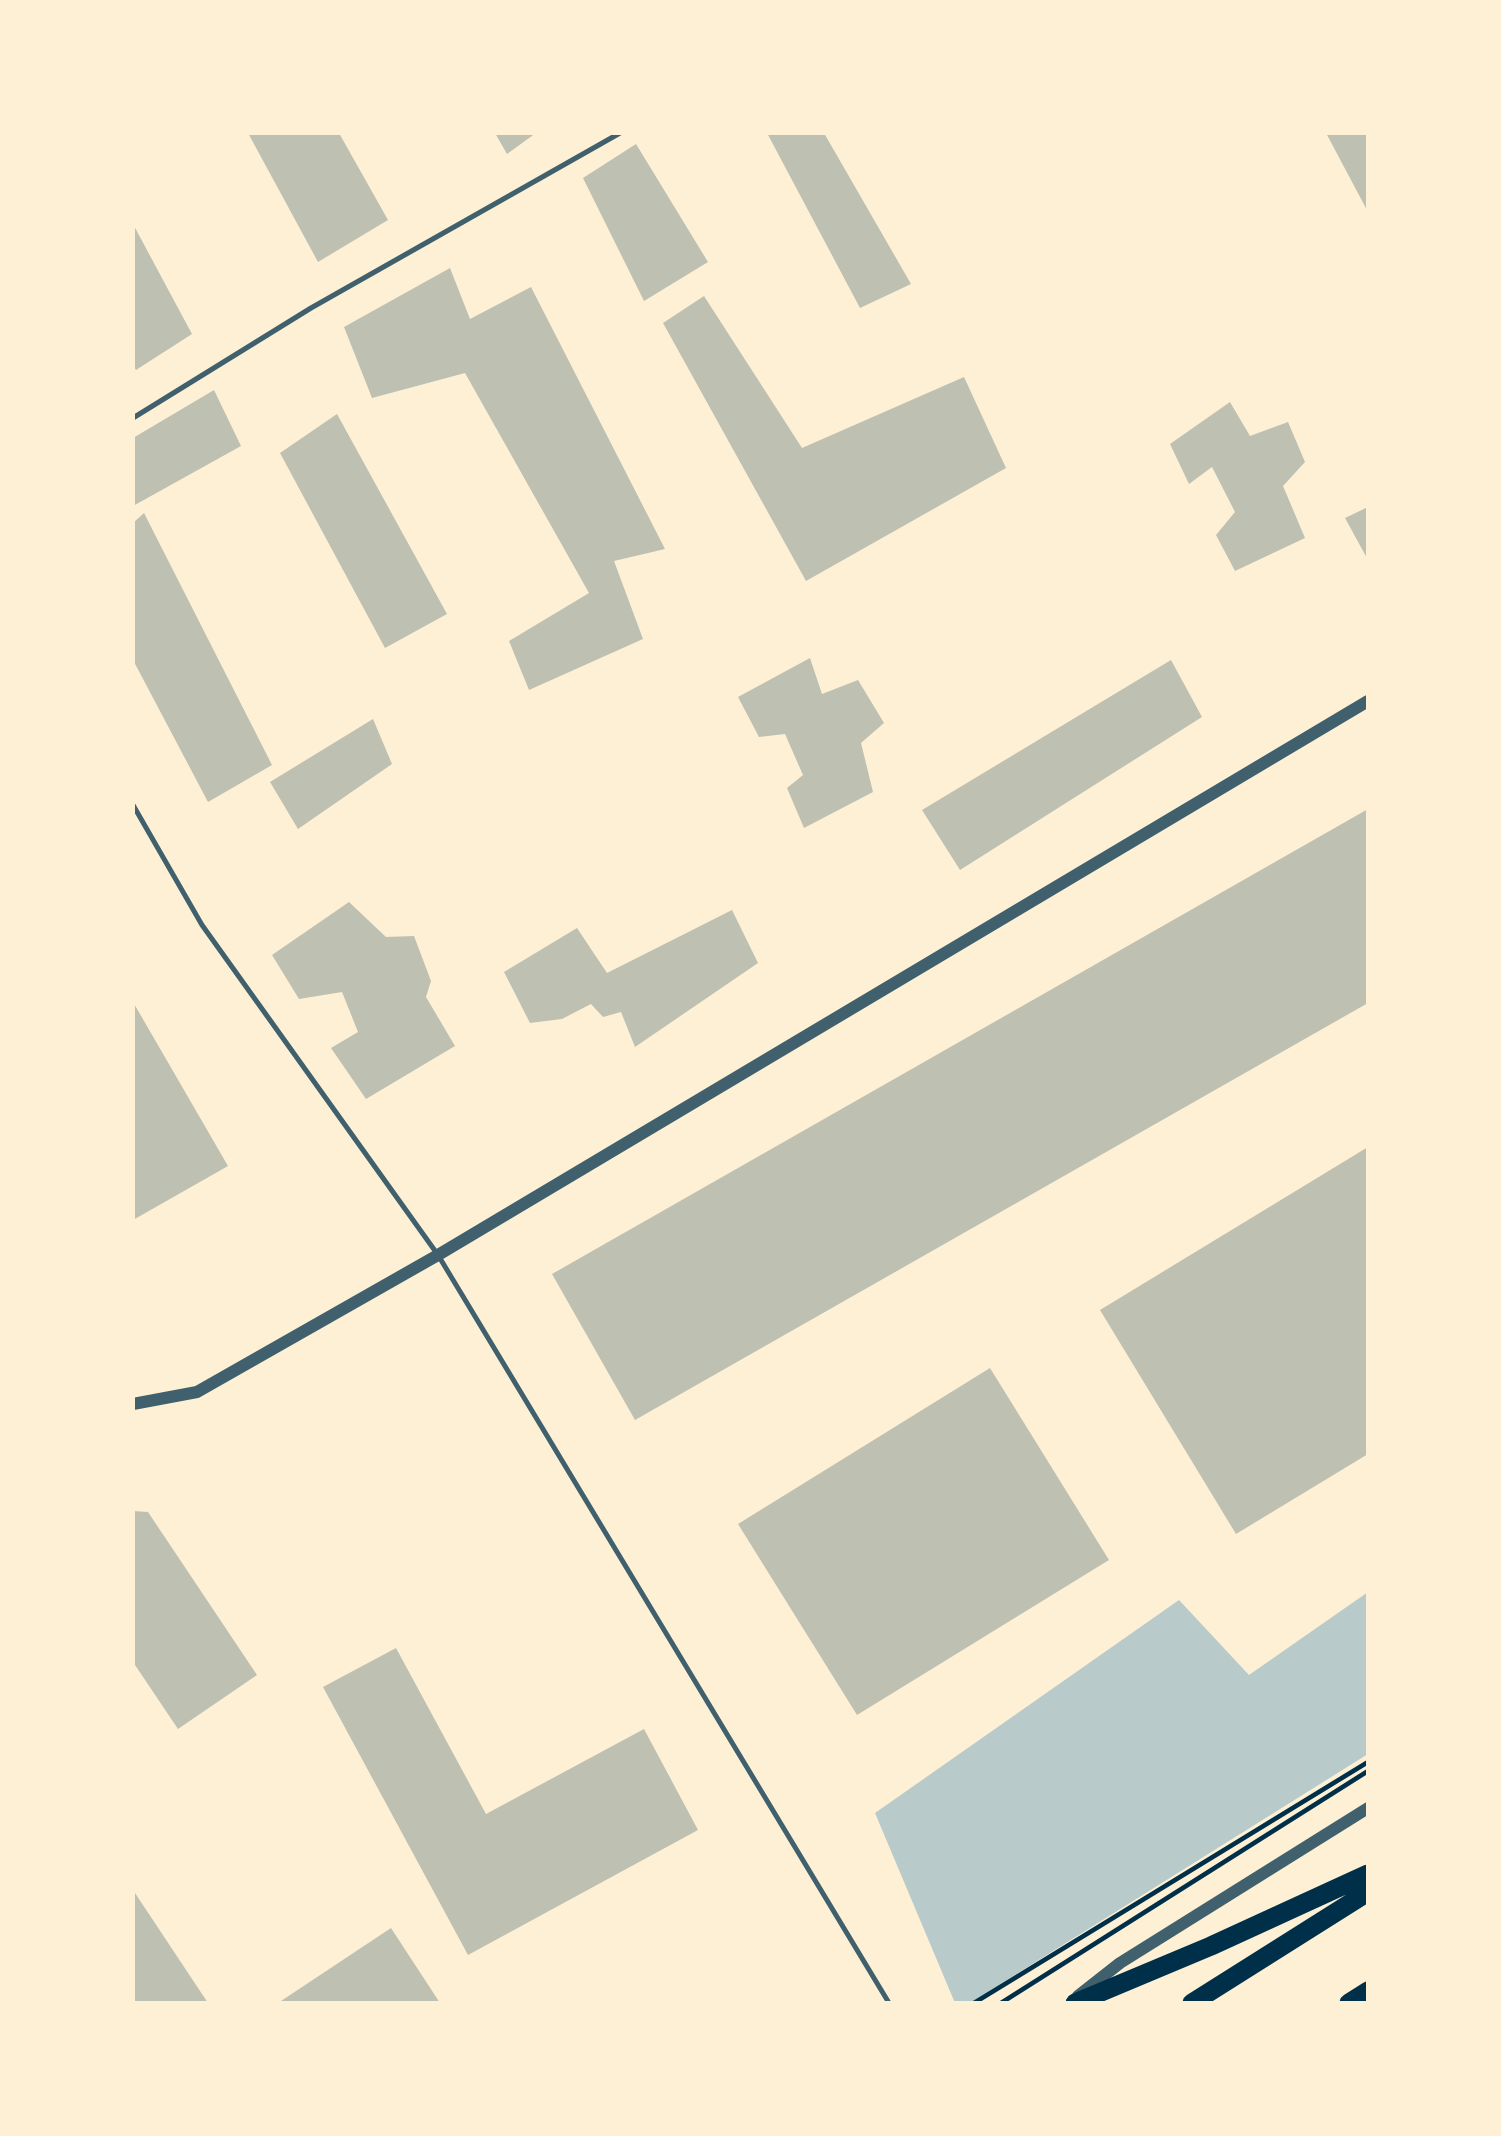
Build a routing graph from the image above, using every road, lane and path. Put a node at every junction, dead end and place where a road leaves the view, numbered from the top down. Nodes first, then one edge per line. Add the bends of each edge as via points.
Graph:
1 (620, 133) edge
2 (133, 418) edge
3 (1368, 701) edge
4 (133, 805) edge
5 (438, 1255) junction
6 (133, 1404) edge
7 (1368, 1762) edge
8 (1368, 1771) edge
9 (1368, 1808) edge
10 (1368, 1874) edge
11 (1368, 1892) edge
12 (1368, 1991) edge
13 (889, 2003) edge
14 (974, 2003) edge
15 (1001, 2003) edge
16 (1070, 2003) edge
17 (1075, 2003) edge
18 (1192, 2003) edge
19 (1349, 2003) edge

1 - 2 lane via 311,308
3 - 5 street
4 - 5 lane via 202,925
5 - 6 street via 197,1392
5 - 13 lane
7 - 14 path
8 - 15 path
9 - 16 street via 1120,1963
10 - 17 highway
11 - 18 highway
12 - 19 highway

